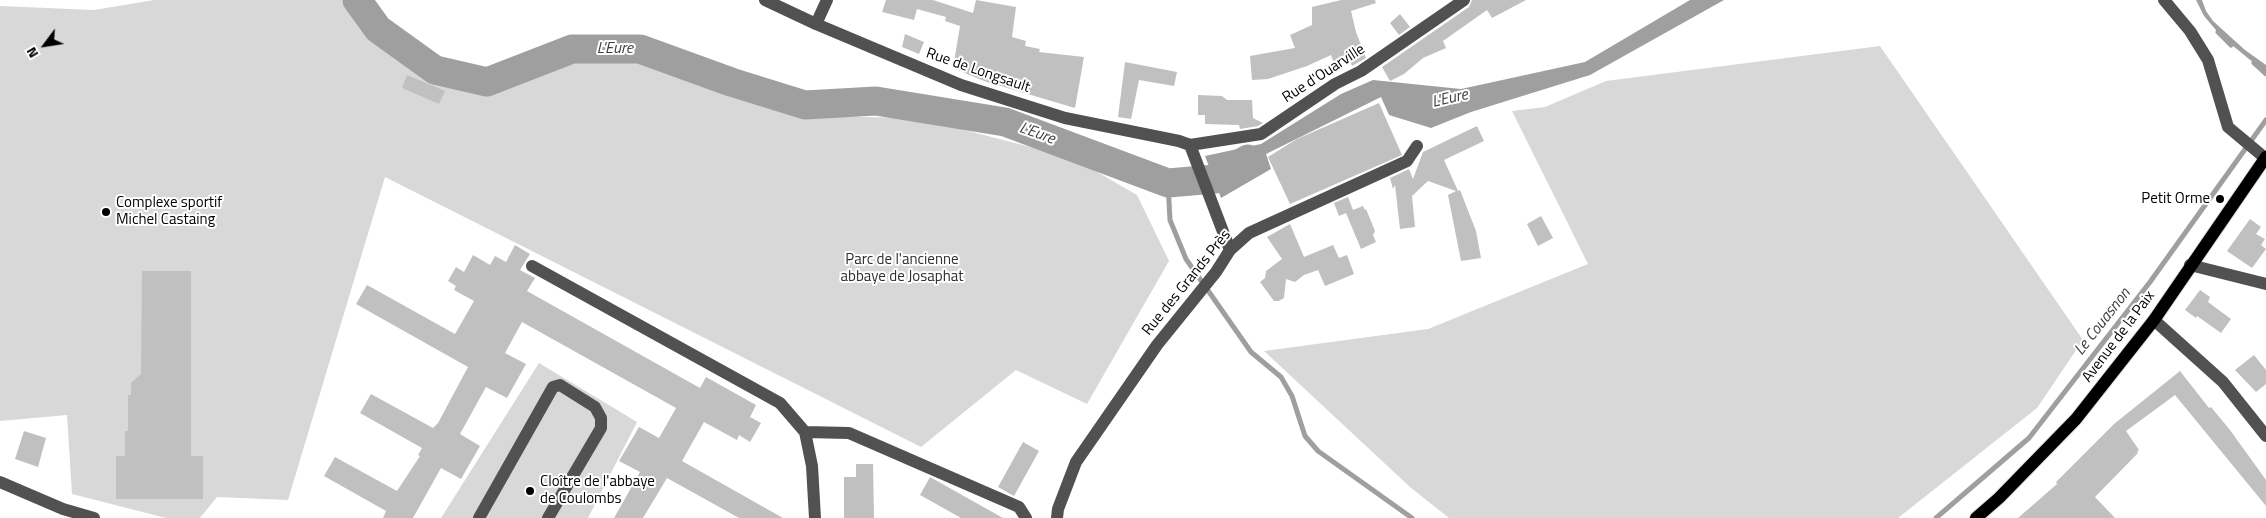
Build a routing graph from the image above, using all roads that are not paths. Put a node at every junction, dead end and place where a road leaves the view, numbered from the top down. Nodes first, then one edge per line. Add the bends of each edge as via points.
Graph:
1 (764, 0) edge
2 (828, 0) edge
3 (1464, 0) edge
4 (2164, 0) edge
5 (816, 24) junction
6 (1417, 146) dead end
7 (1193, 150) junction
8 (2263, 155) edge
9 (1230, 250) junction
10 (532, 266) dead end
11 (2190, 266) junction
12 (2266, 284) edge
13 (2154, 320) junction
14 (805, 432) junction
15 (2266, 436) edge
16 (0, 482) edge
17 (94, 518) edge
18 (479, 518) edge
19 (548, 518) edge
20 (815, 518) edge
21 (1026, 518) edge
22 (1057, 518) edge
23 (1976, 518) edge

1 - 5 street, Rue de Longsault
2 - 5 street
3 - 7 street, Rue d'Ouarville via 1261,134
4 - 8 street via 2190,31 2208,60 2228,127
5 - 7 street, Rue de Longsault via 961,86 1065,118 1179,141
6 - 9 street, Rue des Grands Près via 1407,161 1249,233
7 - 9 street
8 - 11 main road, Avenue de la Paix
9 - 22 street, Rue des Grands Près via 1157,345 1076,462
10 - 14 street via 780,403
11 - 12 street
11 - 13 main road, Avenue de la Paix
13 - 15 street via 2223,382
13 - 23 main road, Avenue de la Paix via 2076,419
14 - 20 street via 812,466
14 - 21 street via 849,433 1018,507
16 - 17 street via 63,509
18 - 19 street via 553,387 560,385 595,407 601,418 601,428

